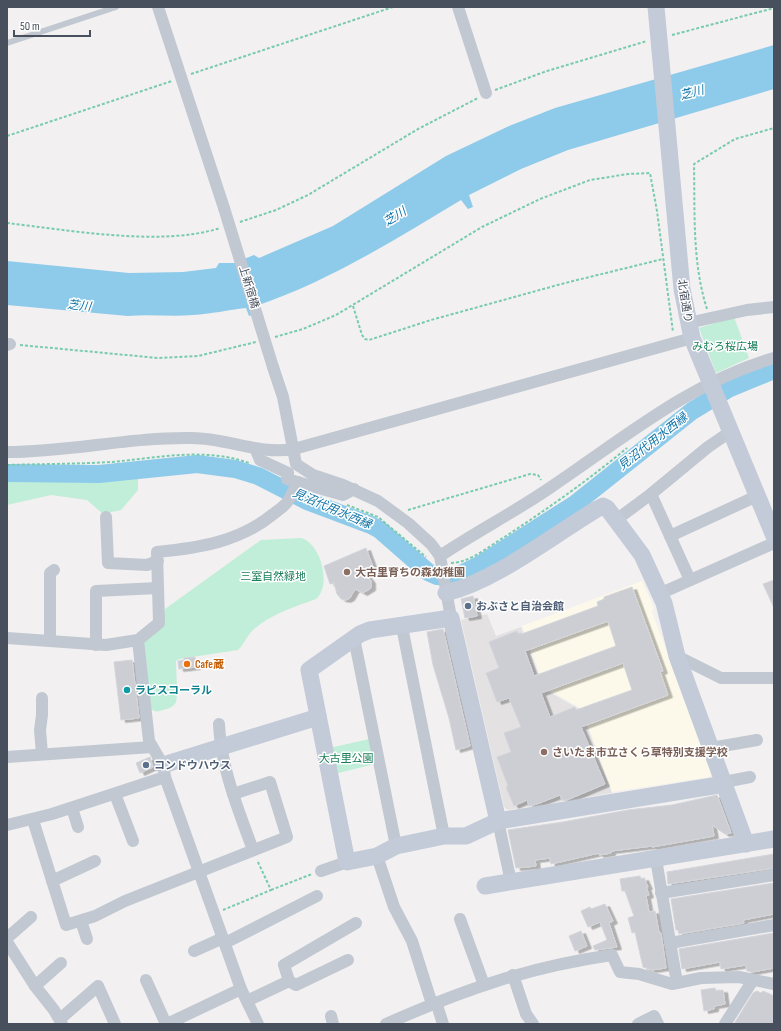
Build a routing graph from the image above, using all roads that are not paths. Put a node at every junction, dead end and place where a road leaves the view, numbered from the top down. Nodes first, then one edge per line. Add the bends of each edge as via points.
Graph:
1 (116, 7) edge
2 (158, 7) edge
3 (458, 7) edge
4 (656, 7) edge
5 (7, 43) edge
6 (486, 93) road end
7 (774, 307) edge
8 (690, 330) junction
9 (774, 358) edge
10 (711, 385) junction
11 (730, 432) junction
12 (294, 449) junction
13 (256, 450) junction
14 (7, 452) edge
15 (298, 482) junction
16 (354, 489) junction
17 (651, 494) junction
18 (757, 496) junction
19 (106, 517) dead end
20 (616, 520) junction
21 (670, 536) junction
22 (774, 536) edge
23 (774, 543) edge
24 (158, 561) junction
25 (441, 562) junction
26 (54, 570) dead end
27 (690, 580) junction
28 (158, 588) junction
29 (446, 590) junction
30 (659, 594) junction
31 (451, 618) junction
32 (402, 627) junction
33 (7, 638) edge
34 (354, 638) junction
35 (138, 640) junction
36 (50, 641) junction
37 (96, 645) junction
38 (677, 656) junction
39 (774, 678) edge
40 (42, 698) dead end
41 (318, 717) junction
42 (219, 724) dead end
43 (757, 740) dead end
44 (152, 747) junction
45 (220, 747) junction
46 (711, 748) junction
47 (42, 754) junction
48 (7, 757) edge
49 (164, 771) junction
50 (750, 778) dead end
51 (724, 783) junction
52 (115, 794) junction
53 (233, 794) junction
54 (72, 808) junction
55 (33, 820) junction
56 (498, 821) junction
57 (7, 825) edge
58 (78, 827) dead end
59 (444, 836) junction
60 (774, 839) edge
61 (133, 841) dead end
62 (746, 844) junction
63 (396, 846) junction
64 (253, 850) junction
65 (377, 856) junction
66 (656, 859) junction
67 (95, 861) dead end
68 (347, 862) junction
69 (321, 870) road end
70 (199, 872) junction
71 (774, 875) edge
72 (52, 881) junction
73 (511, 882) junction
74 (485, 886) dead end
75 (662, 893) junction
76 (317, 896) dead end
77 (31, 917) dead end
78 (460, 919) dead end
79 (81, 921) junction
80 (356, 923) dead end
81 (774, 925) edge
82 (7, 938) edge
83 (88, 939) dead end
84 (224, 941) junction
85 (7, 942) edge
86 (670, 942) junction
87 (194, 951) dead end
88 (348, 960) dead end
89 (61, 963) dead end
90 (513, 975) junction
91 (146, 980) dead end
92 (753, 980) junction
93 (289, 981) junction
94 (677, 983) junction
95 (484, 984) junction
96 (774, 984) edge
97 (35, 986) junction
98 (241, 989) junction
99 (743, 995) junction
100 (247, 1001) junction
101 (434, 1003) junction
102 (725, 1008) dead end
103 (61, 1021) edge
104 (115, 1024) edge
105 (167, 1024) edge
106 (258, 1024) edge
107 (386, 1024) edge
108 (443, 1024) edge
109 (533, 1024) edge
110 (638, 1024) edge
111 (658, 1024) edge
112 (725, 1024) edge

1 - 5 lane
2 - 12 street, 上新宿橋, bridge via 283,397
3 - 6 street
4 - 8 street, 北宿通り via 682,289
7 - 8 street via 710,318
8 - 10 street, 北宿通り
8 - 12 street
9 - 10 street via 746,366
10 - 11 street, 北宿通り
10 - 25 street via 667,407
11 - 17 street
11 - 18 street, 北宿通り
12 - 13 street
12 - 16 street, 上新宿橋 via 296,464 300,468
13 - 14 street via 216,440 192,438
13 - 15 street via 260,460 281,468 288,473 287,479
15 - 16 street via 343,495
15 - 24 street via 288,501 261,524 230,539 194,549 157,552
16 - 25 street via 378,501 399,517 431,544
17 - 20 street
17 - 21 street
18 - 21 street
18 - 22 street, 北宿通り
19 - 24 street via 108,563 147,565
20 - 29 street via 603,506 500,569 468,586
20 - 30 street via 642,555
21 - 27 street
23 - 27 street
24 - 28 street
25 - 29 street
26 - 36 street via 50,573
27 - 30 street
28 - 35 street via 159,623
28 - 37 street via 96,591
29 - 31 street
30 - 38 street via 667,611
31 - 32 street
31 - 56 street
32 - 34 street via 370,630
32 - 59 street
33 - 36 street
34 - 41 street via 309,670
34 - 63 street
35 - 37 street
35 - 44 street via 149,741
36 - 37 street
38 - 39 street via 721,678
38 - 46 street
40 - 47 street
41 - 45 street
41 - 68 street
42 - 45 street
43 - 46 street
44 - 47 street
44 - 49 street
45 - 49 street
45 - 53 street
46 - 51 street
47 - 48 street
49 - 52 street
49 - 70 street
50 - 51 street
51 - 56 street
51 - 62 street
52 - 54 street
52 - 61 street
53 - 64 street
53 - 64 street via 270,782 287,837
54 - 55 street
54 - 58 street
55 - 57 street
55 - 72 street
56 - 59 street via 466,836
56 - 73 street
59 - 63 street
60 - 62 street
62 - 66 street
63 - 65 street
64 - 70 street
65 - 68 street
65 - 101 street via 394,907 416,953
66 - 73 street
66 - 75 street
67 - 72 street
68 - 69 street
70 - 79 street
70 - 84 street
71 - 75 street
72 - 79 street via 66,925
73 - 74 street
75 - 86 street
76 - 84 street
77 - 82 street
78 - 95 street
79 - 83 street
80 - 93 street via 284,965
81 - 86 street
84 - 87 street
84 - 98 street
85 - 97 street
86 - 94 street
88 - 93 street via 296,985
89 - 97 street
90 - 94 street via 612,955 620,972 639,974 667,984
90 - 95 street
90 - 109 street via 526,1014
91 - 105 street
92 - 94 street via 725,977
92 - 96 street
92 - 99 street
93 - 100 street
95 - 101 street
97 - 103 street
98 - 100 street
98 - 105 street
99 - 102 street via 739,994
99 - 112 street
100 - 106 street
101 - 107 street
101 - 108 street
103 - 104 street via 98,986
110 - 111 street via 654,1016

